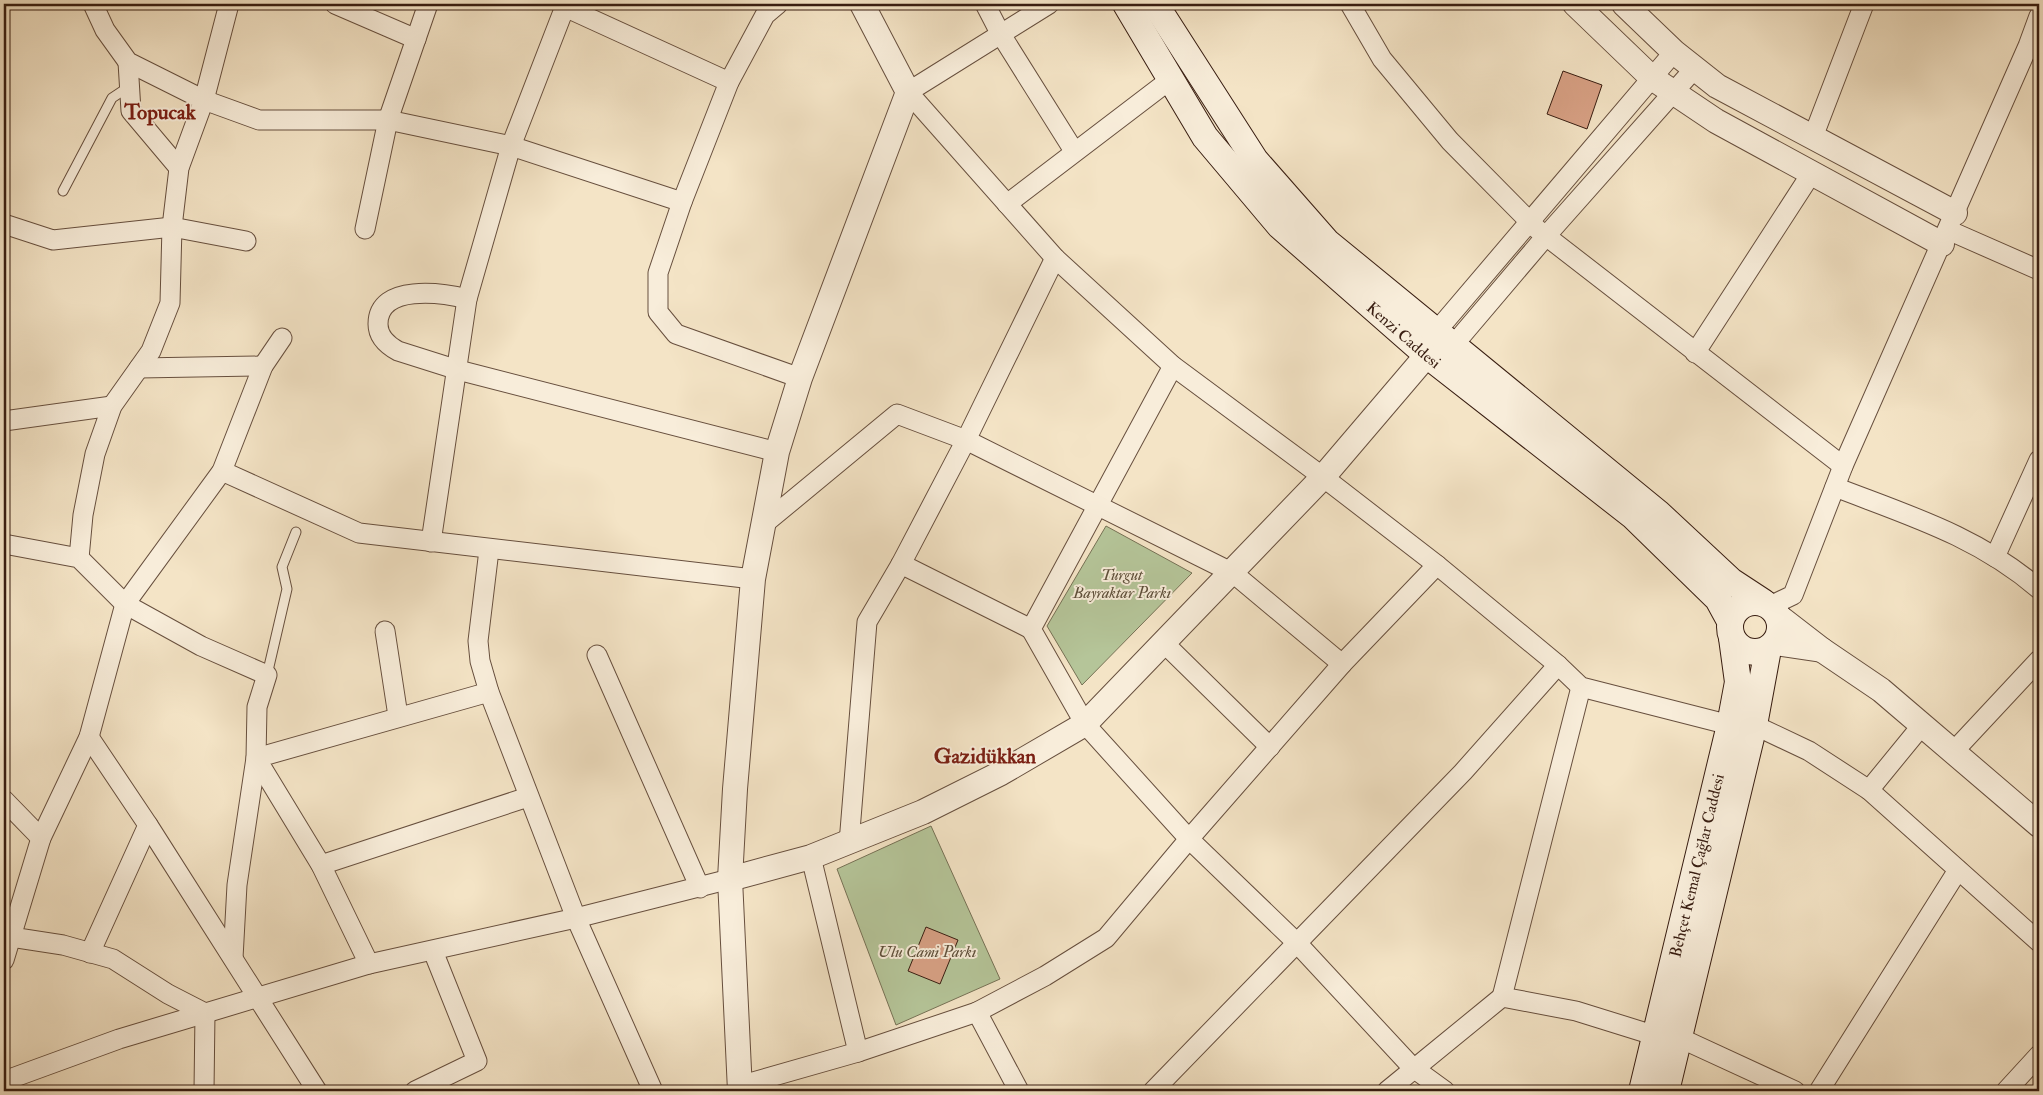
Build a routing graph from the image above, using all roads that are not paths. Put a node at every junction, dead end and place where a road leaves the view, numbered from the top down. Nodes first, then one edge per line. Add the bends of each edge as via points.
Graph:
1 (93, 4) edge
2 (229, 4) edge
3 (335, 4) edge
4 (428, 4) edge
5 (778, 4) edge
6 (862, 4) edge
7 (985, 4) edge
8 (1049, 4) edge
9 (1126, 4) edge
10 (1155, 4) edge
11 (1350, 4) edge
12 (1575, 4) edge
13 (1624, 4) edge
14 (1864, 4) edge
15 (565, 6) edge
16 (2039, 16) edge
17 (1000, 33) junction
18 (416, 39) junction
19 (1674, 52) junction
20 (128, 62) junction
21 (1694, 68) junction
22 (1171, 78) junction
23 (1652, 78) junction
24 (729, 82) junction
25 (130, 86) junction
26 (908, 92) junction
27 (1673, 92) junction
28 (204, 100) junction
29 (388, 120) junction
30 (1813, 137) junction
31 (512, 146) junction
32 (1074, 151) junction
33 (179, 168) junction
34 (1811, 174) junction
35 (63, 191) dead end
36 (682, 202) junction
37 (1007, 204) junction
38 (1530, 222) junction
39 (4, 224) edge
40 (172, 227) junction
41 (364, 229) dead end
42 (1948, 229) junction
43 (1546, 236) junction
44 (246, 241) dead end
45 (1055, 258) junction
46 (2039, 270) edge
47 (467, 299) junction
48 (282, 338) dead end
49 (1434, 350) junction
50 (1695, 353) junction
51 (263, 366) junction
52 (1173, 366) junction
53 (139, 368) junction
54 (458, 370) junction
55 (800, 378) junction
56 (112, 406) junction
57 (4, 421) edge
58 (966, 440) junction
59 (777, 452) junction
60 (2039, 460) edge
61 (1843, 466) junction
62 (222, 471) junction
63 (1323, 476) junction
64 (1835, 487) junction
65 (1099, 505) junction
66 (764, 524) junction
67 (296, 532) dead end
68 (430, 542) junction
69 (4, 544) edge
70 (489, 550) junction
71 (1995, 557) junction
72 (79, 558) junction
73 (901, 564) junction
74 (1437, 566) junction
75 (1233, 572) junction
76 (753, 580) junction
77 (2039, 589) edge
78 (125, 604) junction
79 (1770, 608) junction
80 (1031, 628) junction
81 (1731, 630) junction
82 (385, 631) dead end
83 (1164, 644) junction
84 (1772, 646) junction
85 (1822, 650) junction
86 (597, 655) dead end
87 (2039, 660) edge
88 (1342, 664) junction
89 (1558, 665) junction
90 (267, 675) junction
91 (1581, 688) junction
92 (489, 692) junction
93 (398, 716) junction
94 (1085, 724) junction
95 (1923, 724) junction
96 (1742, 725) junction
97 (89, 736) junction
98 (1270, 747) junction
99 (1954, 751) junction
100 (256, 758) junction
101 (1869, 790) junction
102 (528, 797) junction
103 (4, 800) edge
104 (148, 825) junction
105 (2039, 825) edge
106 (41, 838) junction
107 (1189, 839) junction
108 (849, 843) junction
109 (811, 857) junction
110 (321, 865) junction
111 (1958, 870) junction
112 (730, 879) junction
113 (700, 888) junction
114 (22, 901) junction
115 (4, 910) edge
116 (576, 918) junction
117 (11, 937) junction
118 (1296, 942) junction
119 (2039, 942) edge
120 (433, 951) junction
121 (90, 953) junction
122 (233, 958) junction
123 (4, 960) edge
124 (369, 964) junction
125 (258, 996) junction
126 (1502, 997) junction
127 (205, 1012) junction
128 (977, 1012) junction
129 (1667, 1036) junction
130 (858, 1052) junction
131 (2039, 1054) edge
132 (1415, 1069) junction
133 (4, 1081) edge
134 (740, 1089) edge
135 (204, 1091) edge
136 (317, 1091) edge
137 (415, 1091) edge
138 (653, 1091) edge
139 (1019, 1091) edge
140 (1154, 1091) edge
141 (1388, 1091) edge
142 (1445, 1091) edge
143 (1642, 1091) edge
144 (1666, 1091) edge
145 (1795, 1091) edge
146 (1819, 1091) edge
147 (2006, 1091) edge

1 - 20 street via 105,30
2 - 28 street
3 - 18 street
4 - 18 street
5 - 24 street via 764,15
6 - 26 street
7 - 17 street
8 - 17 street
9 - 22 main road, Kenzi Caddesi
10 - 49 main road, Kenzi Caddesi via 1255,160 1327,242
11 - 38 street via 1382,59 1450,141
12 - 23 street
13 - 19 street
14 - 30 street
15 - 24 street
15 - 31 street
16 - 42 street
17 - 26 street
17 - 32 street
18 - 29 street
19 - 21 street
19 - 23 street
20 - 25 street
20 - 28 street
21 - 27 street
21 - 30 street via 1717,86
22 - 32 street
22 - 49 main road, Kenzi Caddesi via 1206,138 1280,226
23 - 27 street
23 - 38 street
24 - 36 street
25 - 33 street via 132,111
25 - 35 lane via 112,98
26 - 37 street
26 - 55 street
27 - 34 street via 1716,121
27 - 43 street
28 - 29 street via 259,120
28 - 33 street
29 - 31 street
29 - 41 street
30 - 42 street
31 - 36 street
31 - 47 street
32 - 37 street
33 - 40 street
34 - 42 street
34 - 50 street
36 - 55 street via 658,273 658,312 676,334
37 - 45 street
38 - 43 street
38 - 49 street
39 - 40 street via 54,240
40 - 44 street
40 - 53 street via 170,303 151,351
42 - 46 street
42 - 61 street
43 - 49 street
43 - 50 street
45 - 52 street
45 - 58 street
47 - 54 street
47 - 54 street via 428,293 396,298 381,310 378,322 380,335 391,347
48 - 51 street
49 - 63 street
49 - 79 main road, Kenzi Caddesi via 1658,513 1731,581
49 - 81 main road, Kenzi Caddesi via 1632,516 1718,599
50 - 61 street
51 - 53 street
51 - 62 street
52 - 63 street
52 - 65 street
53 - 56 street
54 - 59 street
54 - 68 street
55 - 59 street
56 - 57 street
56 - 72 street via 95,454 83,515
58 - 65 street
58 - 66 street via 897,414
58 - 73 street
59 - 66 street
60 - 71 street
61 - 64 street
62 - 68 street via 359,534
62 - 78 street
63 - 74 street
63 - 75 street
64 - 71 street via 1957,534
64 - 79 street via 1793,596
65 - 75 street
65 - 80 street
66 - 76 street
67 - 90 lane via 282,567 287,590
68 - 70 street
69 - 72 street
70 - 76 street
70 - 92 street via 478,641
71 - 77 street
72 - 78 street
73 - 80 street
73 - 108 street via 867,622
74 - 88 street
74 - 89 street
75 - 83 street
75 - 88 street
76 - 112 street
78 - 90 street via 201,646
78 - 97 street
79 - 81 main road via 1754,601 1739,607
79 - 84 main road via 1781,628
79 - 85 street
80 - 94 street
81 - 84 main road via 1744,650 1752,652
81 - 96 main road, Behçet Kemal Çağlar Caddesi
82 - 93 street
83 - 94 street
83 - 98 street
84 - 85 street
84 - 96 main road, Behçet Kemal Çağlar Caddesi
85 - 95 street via 1876,686
86 - 113 street
87 - 99 street
88 - 98 street
89 - 91 street
89 - 118 street via 1463,772
90 - 100 street via 257,707
91 - 96 street
91 - 126 street
92 - 93 street
92 - 102 street
93 - 100 street
94 - 107 street
94 - 108 street via 984,782
95 - 99 street
95 - 101 street
96 - 101 street via 1809,751
96 - 129 main road, Behçet Kemal Çağlar Caddesi
97 - 104 street
97 - 106 street
98 - 107 street
99 - 105 street
100 - 110 street
100 - 122 street via 237,885
101 - 111 street
102 - 110 street
102 - 116 street
103 - 106 street
104 - 121 street
104 - 122 street
106 - 114 street
107 - 118 street
107 - 128 street via 1106,938 1045,976
108 - 109 street
109 - 112 street
109 - 130 street
110 - 124 street
111 - 119 street
111 - 146 street
112 - 113 street
112 - 134 street
113 - 116 street
114 - 115 street
114 - 117 street
116 - 120 street
116 - 138 street
117 - 121 street
117 - 123 street
118 - 132 street
118 - 140 street
120 - 124 street
120 - 137 street via 478,1061
121 - 127 street via 113,959 168,994
122 - 125 street
124 - 125 street
125 - 127 street
125 - 136 street
126 - 129 street via 1576,1011
126 - 132 street
127 - 133 street
127 - 135 street
128 - 130 street
128 - 139 street
129 - 143 main road, Behçet Kemal Çağlar Caddesi
129 - 144 main road, Behçet Kemal Çağlar Caddesi
129 - 145 street
130 - 134 street
131 - 147 street
132 - 141 street
132 - 142 street

